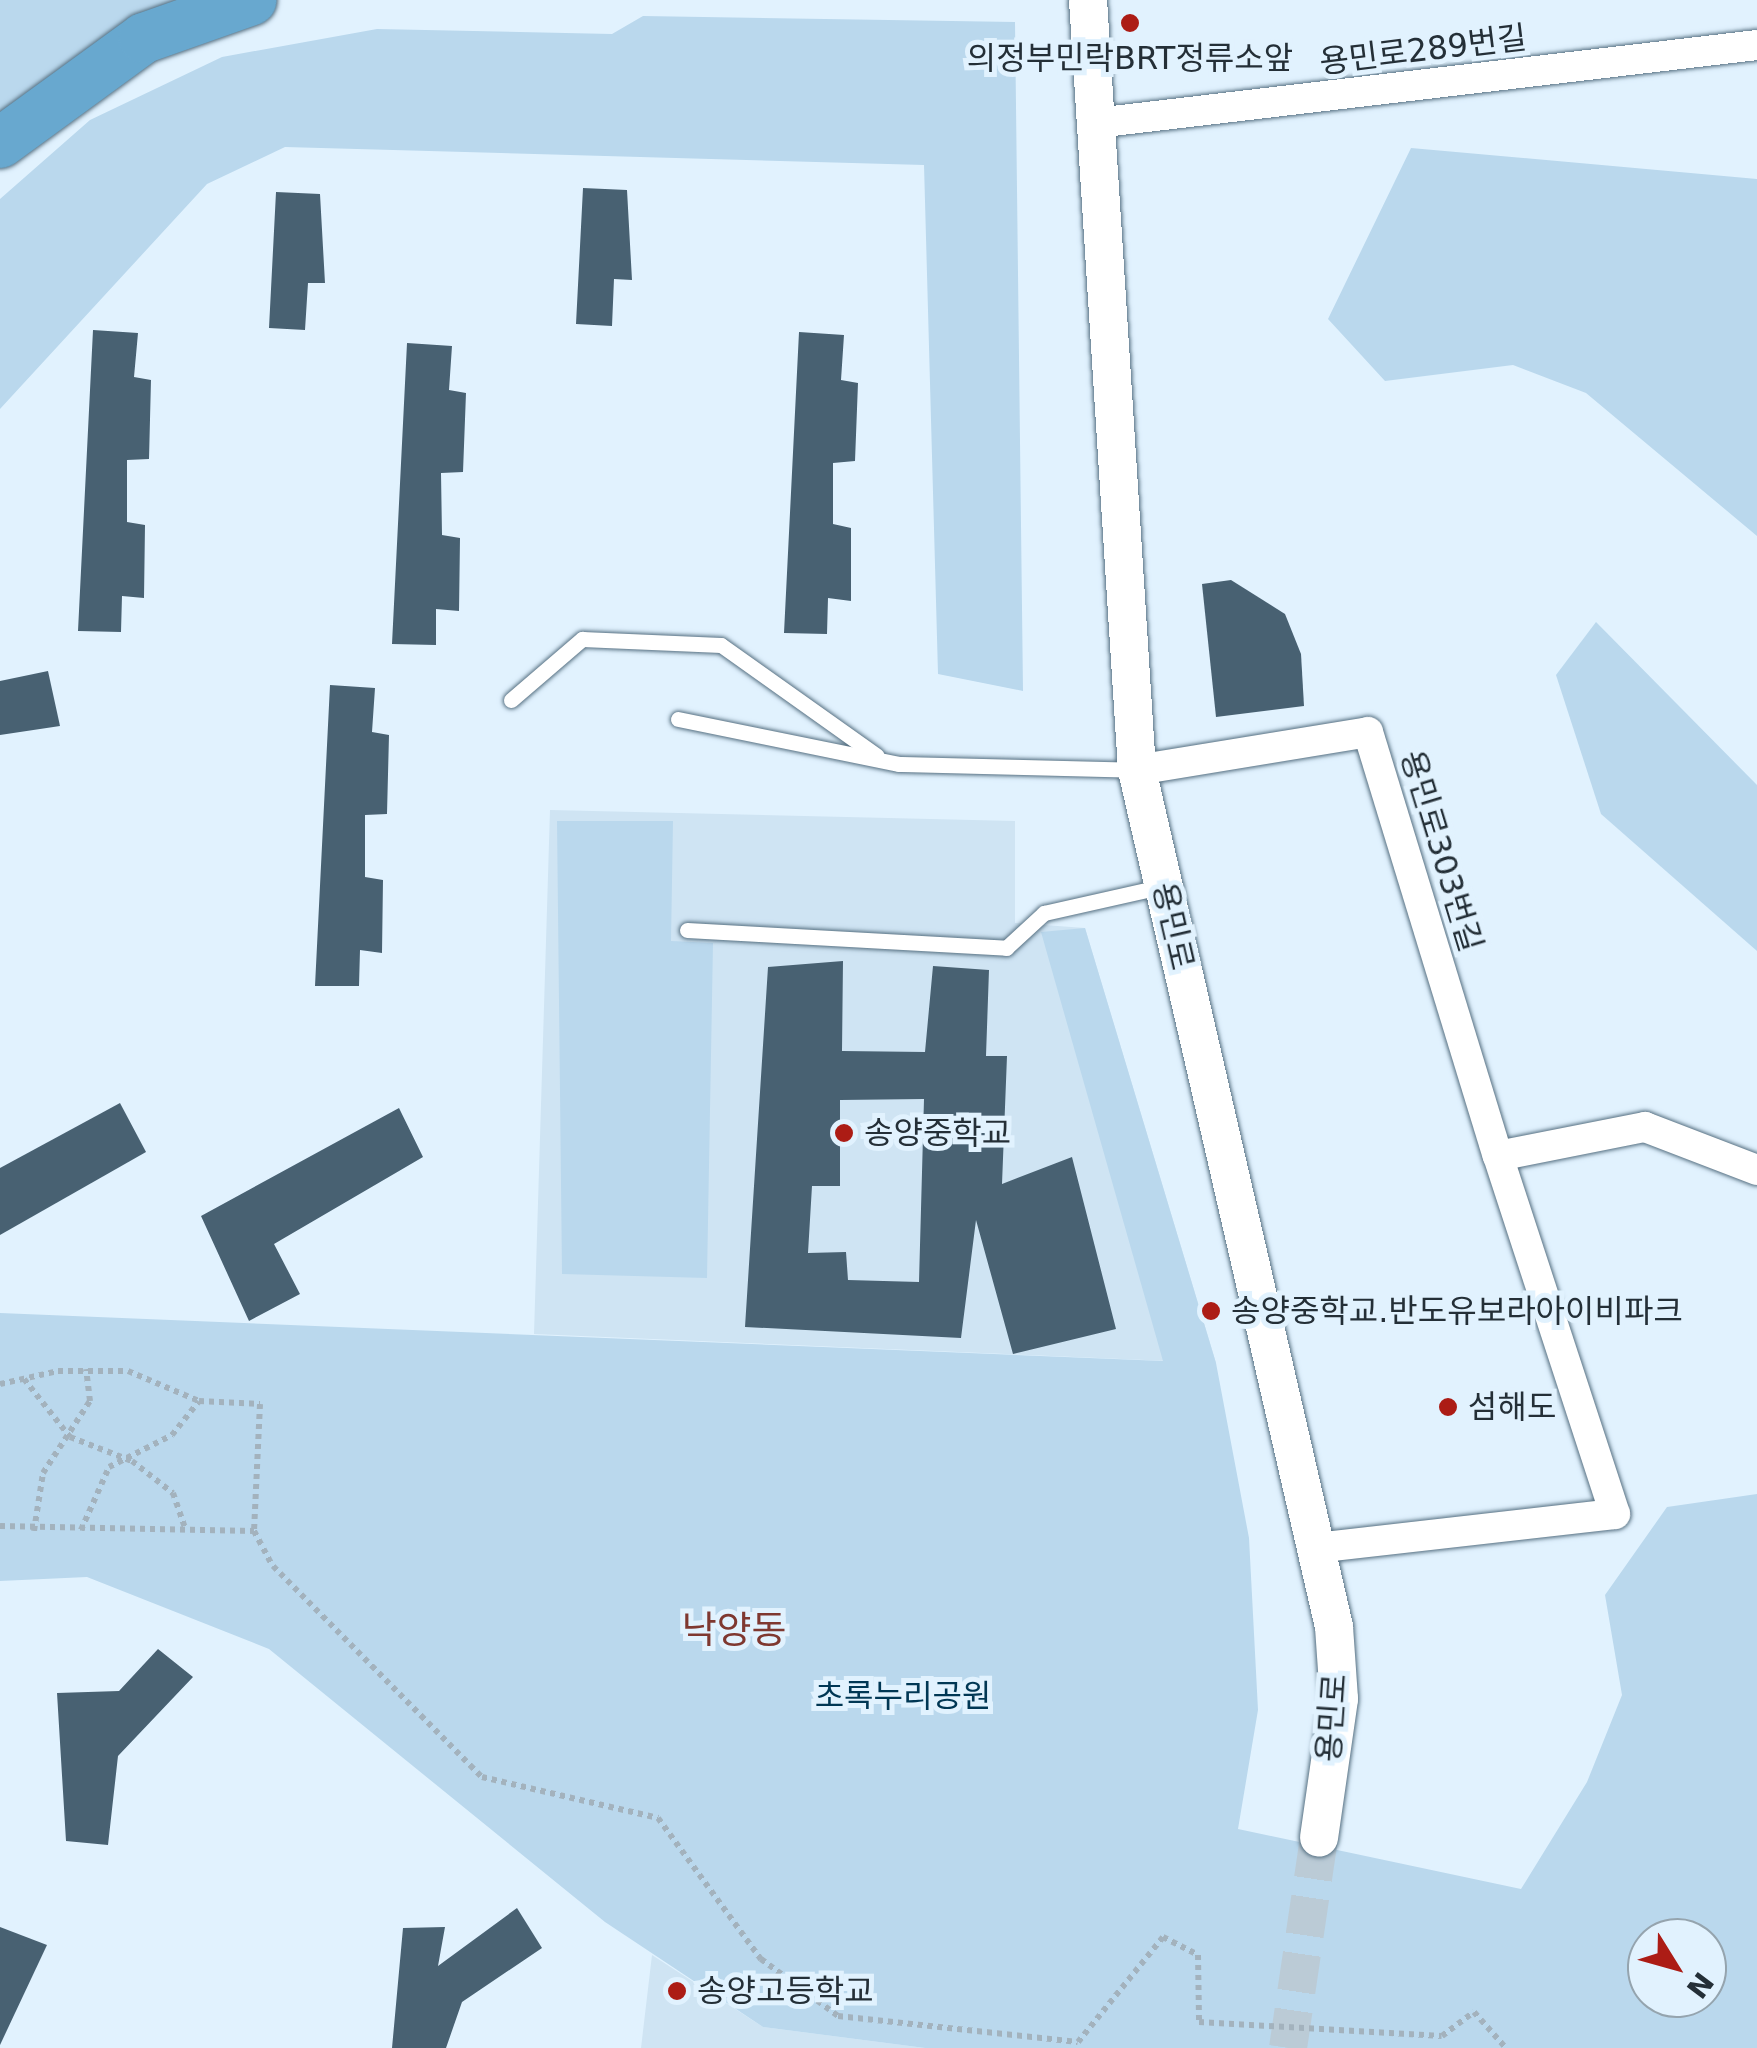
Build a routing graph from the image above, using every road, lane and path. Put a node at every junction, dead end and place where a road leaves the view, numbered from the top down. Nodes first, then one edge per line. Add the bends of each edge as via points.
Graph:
1 (252, 0) edge
2 (1088, 0) edge
3 (1757, 45) edge
4 (1096, 123) junction
5 (0, 143) edge
6 (511, 700) dead end
7 (678, 720) dead end
8 (884, 761) junction
9 (1138, 770) junction
10 (1164, 886) junction
11 (687, 930) dead end
12 (1498, 1156) junction
13 (1757, 1170) edge
14 (86, 1369) junction
15 (24, 1379) junction
16 (0, 1384) edge
17 (198, 1401) junction
18 (70, 1438) junction
19 (132, 1461) junction
20 (0, 1526) edge
21 (185, 1527) junction
22 (80, 1530) junction
23 (254, 1530) junction
24 (34, 1532) junction
25 (1316, 1548) junction
26 (1318, 1838) tunnel mouth
27 (1506, 2048) edge

1 - 5 highway via 144,38
2 - 4 street, 용민로
3 - 4 street, 용민로289번길
4 - 9 street, 용민로
6 - 8 lane via 582,639 721,644
7 - 8 lane
8 - 9 lane via 988,773
9 - 10 street, 용민로
9 - 12 street, 용민로303번길 via 1368,732
10 - 11 lane via 1044,913 1006,948
10 - 25 street, 용민로
12 - 13 street via 1646,1127
12 - 25 street, 용민로303번길 via 1615,1514
14 - 15 path
14 - 17 path via 146,1376
14 - 18 path via 90,1402
15 - 16 path
15 - 18 path
17 - 19 path
17 - 23 path via 260,1404
18 - 19 path
18 - 24 path via 42,1474
19 - 21 path via 172,1493
19 - 22 path via 109,1468
20 - 24 path
21 - 22 path
21 - 23 path
22 - 24 path
23 - 27 path via 273,1566 482,1777 658,1818 762,1959 838,2016 1078,2042 1163,1937 1198,1955 1199,2022 1442,2036 1474,2012
25 - 26 street, 용민로 via 1339,1698

